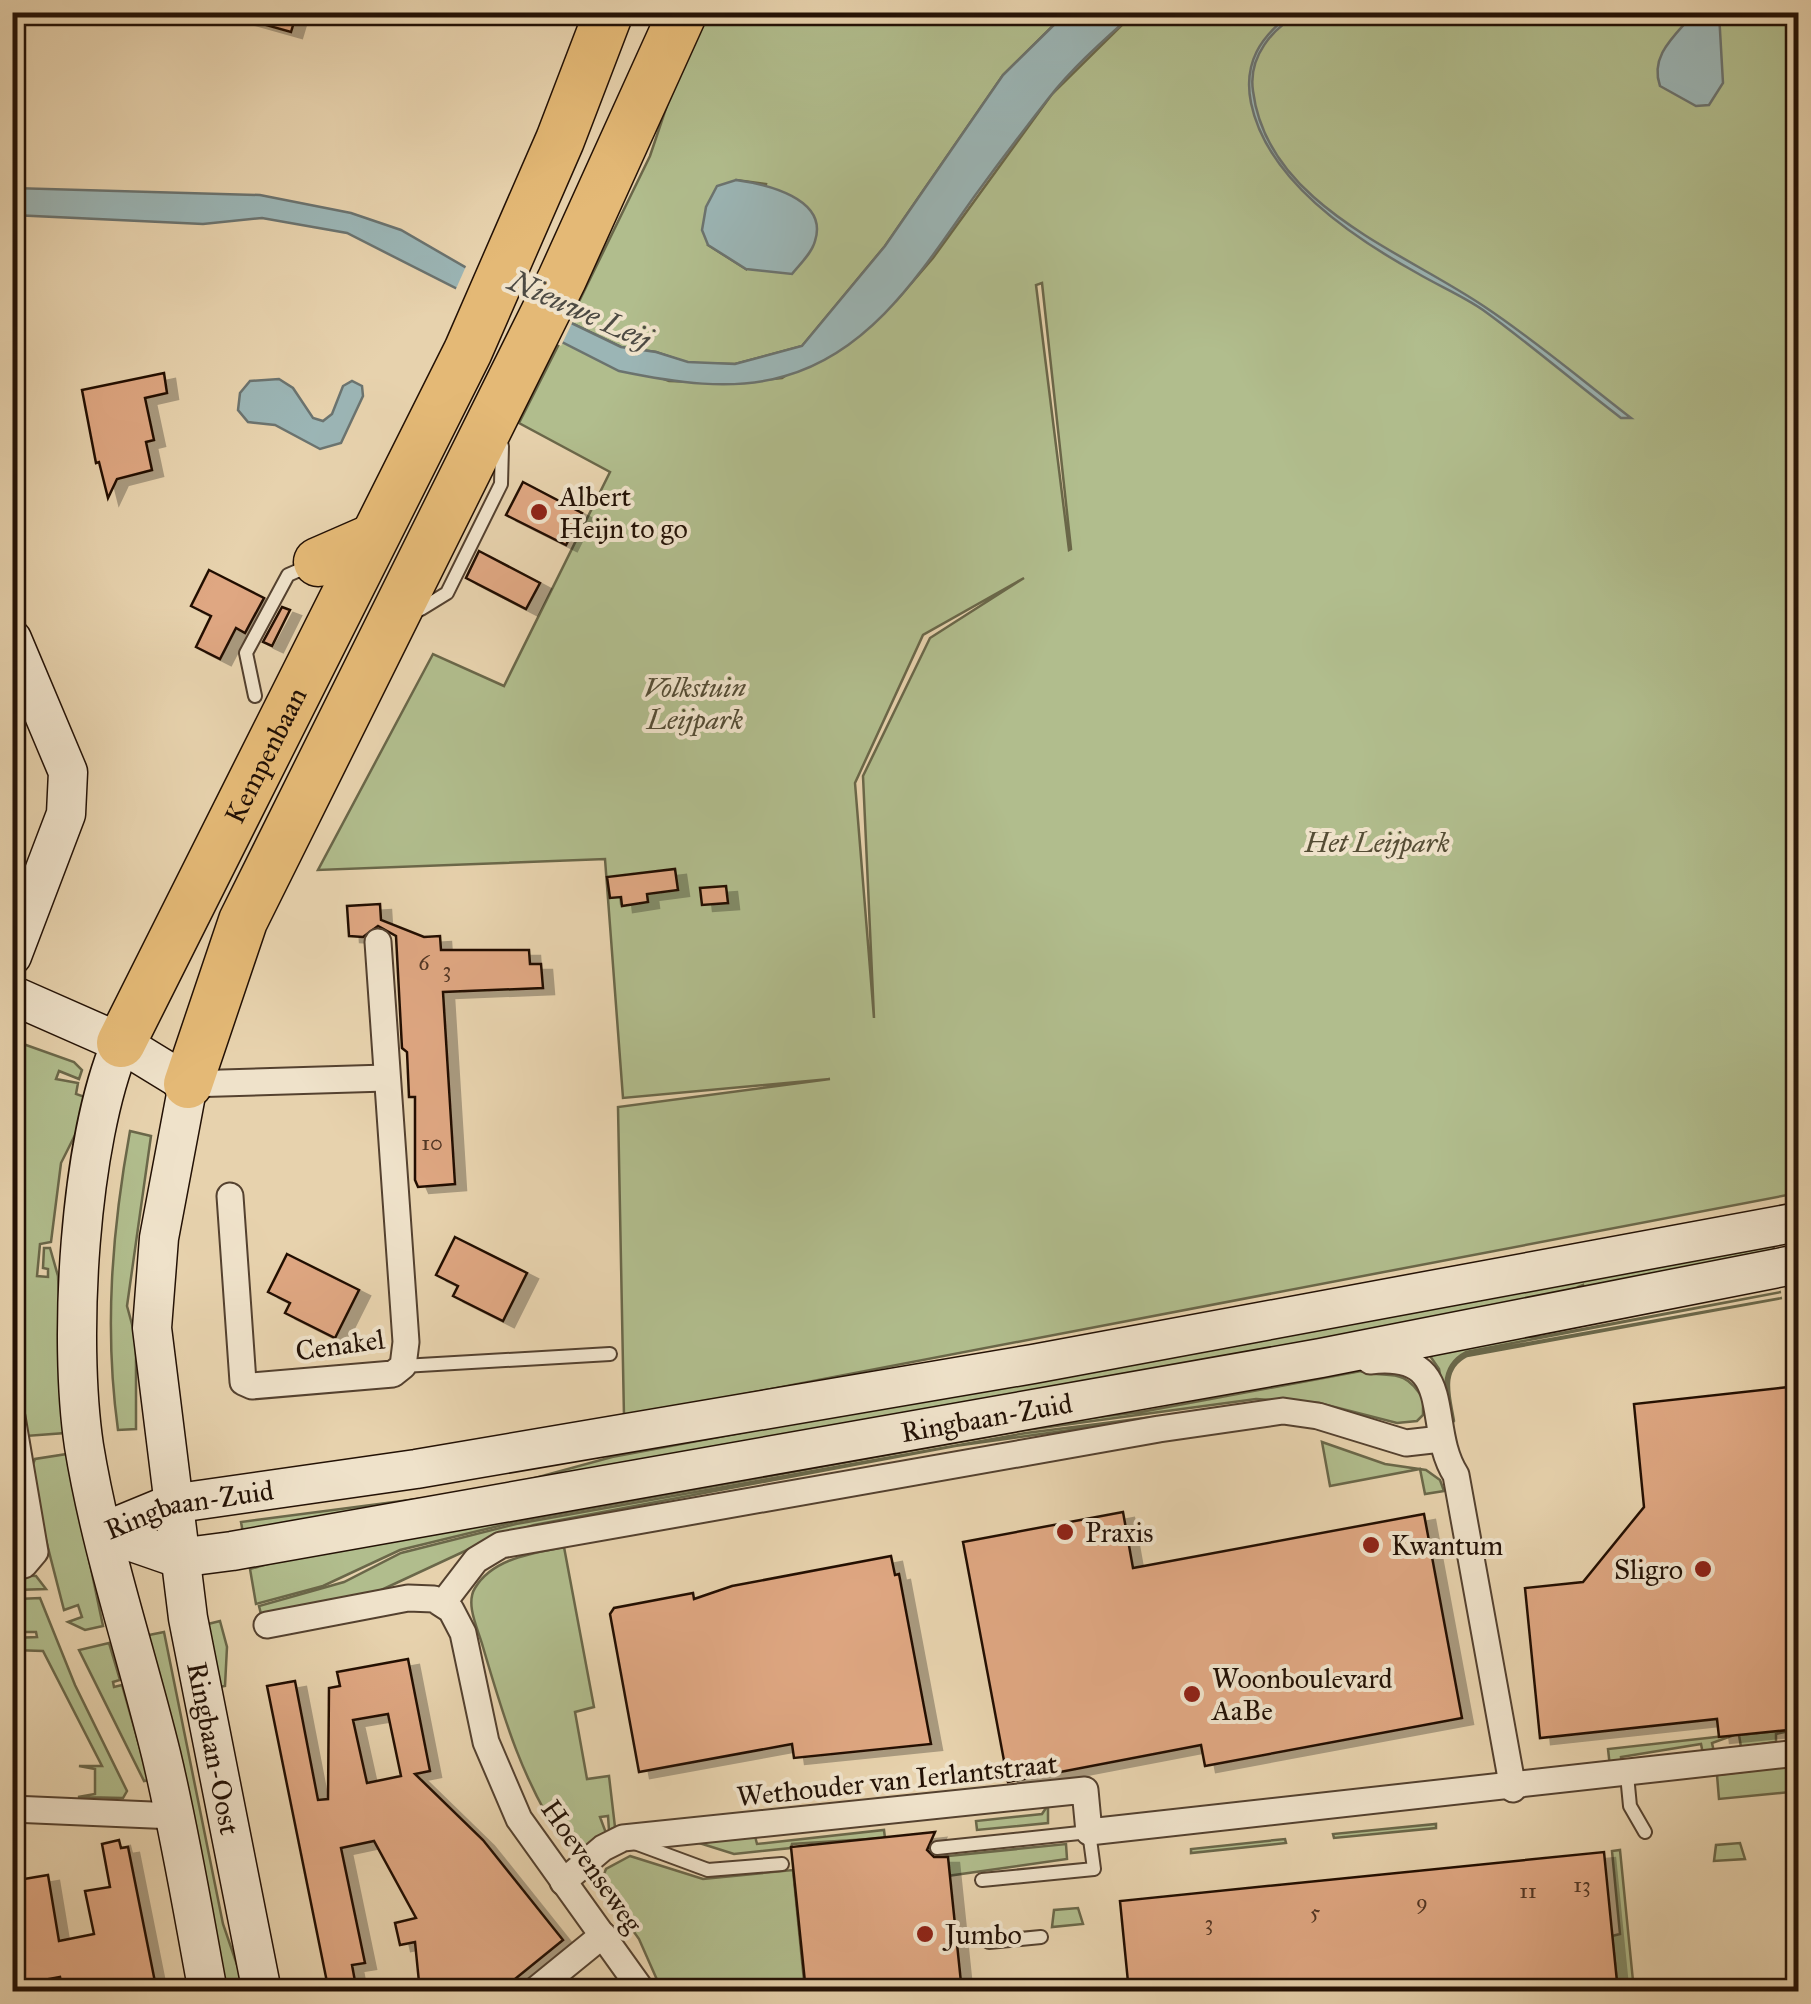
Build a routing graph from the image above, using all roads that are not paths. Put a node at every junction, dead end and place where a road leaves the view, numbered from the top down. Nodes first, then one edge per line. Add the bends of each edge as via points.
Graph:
1 (609, 12) edge
2 (682, 12) edge
3 (509, 383) junction
4 (502, 446) joint
5 (373, 538) junction
6 (318, 562) joint
7 (403, 622) junction
8 (12, 639) edge
9 (254, 696) joint
10 (263, 766) junction
11 (378, 942) dead end
12 (12, 956) edge
13 (12, 994) edge
14 (12, 1024) edge
15 (116, 1054) junction
16 (386, 1078) junction
17 (188, 1084) junction
18 (230, 1196) dead end
19 (1798, 1222) edge
20 (1798, 1264) edge
21 (610, 1354) dead end
22 (1321, 1358) junction
23 (402, 1366) junction
24 (12, 1417) edge
25 (1442, 1438) junction
26 (171, 1504) junction
27 (20, 1507) edge
28 (103, 1532) junction
29 (178, 1558) junction
30 (22, 1563) edge
31 (442, 1603) junction
32 (267, 1626) dead end
33 (1798, 1754) edge
34 (1627, 1774) junction
35 (1513, 1789) junction
36 (12, 1809) edge
37 (175, 1816) junction
38 (1089, 1832) junction
39 (1645, 1832) dead end
40 (623, 1838) junction
41 (937, 1848) dead end
42 (782, 1864) dead end
43 (982, 1880) dead end
44 (563, 1882) junction
45 (604, 1935) junction
46 (1041, 1937) dead end
47 (989, 1942) dead end
48 (208, 1992) edge
49 (262, 1992) edge
50 (533, 1992) edge
51 (643, 1992) edge

1 - 5 highway, Kempenbaan via 468,351
2 - 3 highway, Kempenbaan
3 - 4 highway
3 - 7 highway, Kempenbaan
4 - 7 lane, Kempenbaan via 501,484 447,593
5 - 6 highway
5 - 10 highway, Kempenbaan
6 - 9 lane, Kempenbaan via 288,574 246,653
7 - 17 highway, Kempenbaan via 243,921
8 - 12 main road via 68,772 66,814
9 - 10 highway
10 - 15 highway, Kempenbaan via 198,882
11 - 16 street, Cenakel
13 - 15 main road
14 - 15 main road
15 - 17 main road
15 - 28 main road, Kempenbaan via 82,1226 78,1330 84,1444
16 - 17 street
16 - 23 street, Cenakel via 406,1342
17 - 26 main road, Kempenbaan via 160,1238 152,1328
18 - 23 street, Cenakel via 243,1382 393,1374
19 - 26 main road, Ringbaan-Zuid via 1034,1364 416,1470
20 - 22 main road, Ringbaan-Zuid
21 - 23 lane
22 - 25 street via 1413,1364 1435,1391
22 - 29 main road, Ringbaan-Zuid
24 - 27 street
25 - 31 street, Ringbaan-Zuid via 1406,1444 1283,1412 1159,1429 501,1546 476,1560
25 - 35 street via 1456,1475
26 - 28 main road, Ringbaan-Zuid
26 - 29 main road, Ringbaan-Oost
27 - 30 street via 34,1552
28 - 29 main road, Ringbaan-Zuid
28 - 37 main road, Ringbaan-Oost
29 - 49 main road, Ringbaan-Oost
31 - 32 street via 408,1598
31 - 44 street, Hoevenseweg via 463,1633 497,1769 520,1819
33 - 34 street
34 - 35 street
34 - 39 lane via 1630,1806
35 - 38 street
36 - 37 street
37 - 48 main road, Ringbaan-Oost
38 - 40 street, Wethouder van Ierlantstraat via 1085,1790
38 - 41 lane
38 - 43 lane via 1094,1869
40 - 42 lane via 708,1870
40 - 44 street, Wethouder van Ierlantstraat
44 - 45 street, Hoevenseweg
45 - 50 street
45 - 51 street, Hoevenseweg
46 - 47 lane

